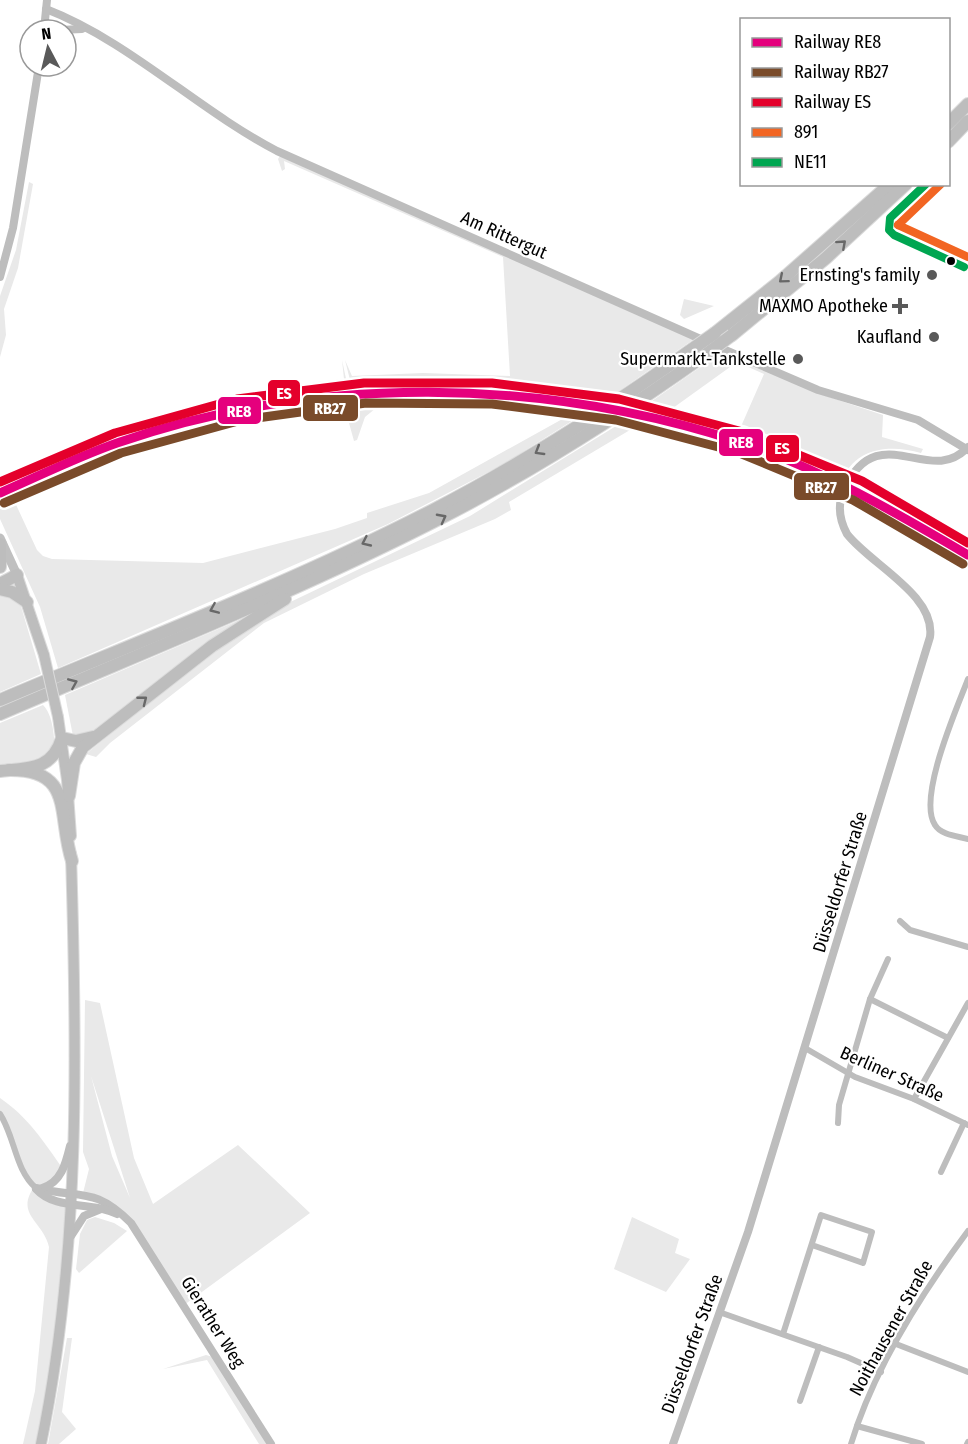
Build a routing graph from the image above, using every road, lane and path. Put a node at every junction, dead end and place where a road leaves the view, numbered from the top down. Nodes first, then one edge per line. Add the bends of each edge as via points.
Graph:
1 (47, 0) edge
2 (46, 9) junction
3 (45, 18) edge
4 (78, 29) edge
5 (88, 30) junction
6 (37, 78) edge
7 (968, 104) edge
8 (968, 121) edge
9 (950, 122) edge
10 (950, 140) edge
11 (888, 186) edge
12 (904, 186) edge
13 (0, 277) edge
14 (967, 449) edge
15 (0, 538) edge
16 (0, 544) edge
17 (351, 562) junction
18 (0, 567) edge
19 (17, 575) junction
20 (0, 579) edge
21 (0, 584) edge
22 (0, 589) edge
23 (27, 602) junction
24 (968, 679) edge
25 (0, 699) edge
26 (0, 714) edge
27 (97, 736) junction
28 (62, 738) junction
29 (5, 771) edge
30 (69, 796) junction
31 (968, 839) edge
32 (72, 861) junction
33 (900, 921) dead end
34 (968, 947) edge
35 (888, 959) dead end
36 (870, 999) junction
37 (968, 1003) edge
38 (948, 1038) junction
39 (805, 1048) junction
40 (848, 1073) junction
41 (914, 1099) junction
42 (0, 1114) edge
43 (838, 1123) dead end
44 (966, 1124) edge
45 (73, 1133) junction
46 (941, 1172) dead end
47 (36, 1188) junction
48 (70, 1198) junction
49 (107, 1209) junction
50 (126, 1219) junction
51 (968, 1231) edge
52 (812, 1245) junction
53 (67, 1252) junction
54 (719, 1312) junction
55 (783, 1334) junction
56 (896, 1344) junction
57 (819, 1347) junction
58 (881, 1372) junction
59 (968, 1372) edge
60 (800, 1401) dead end
61 (857, 1426) junction
62 (41, 1444) edge
63 (271, 1444) edge
64 (673, 1444) edge
65 (851, 1444) edge
66 (922, 1444) edge

1 - 2 street
2 - 3 street
2 - 5 street, Am Rittergut
4 - 5 street
5 - 14 street, Am Rittergut via 248,135 285,154 813,389 922,422
6 - 13 street via 13,228
7 - 9 highway
8 - 10 highway
11 -> 25 highway, bridge via 715,333 629,394 497,475 392,530 268,586
17 -> 12 highway, bridge via 493,491 644,398 732,335 826,258
14 - 39 street, Düsseldorfer Straße via 938,462 895,453 872,458 853,473 840,500 840,519 847,534 919,602 930,632
15 - 19 main road
16 - 18 highway
26 -> 17 highway
27 -> 17 highway via 228,634
19 - 20 highway
19 - 21 highway
19 - 23 main road
22 - 23 highway
23 - 28 main road, bridge via 44,654
24 - 31 street via 935,766 931,813 934,825 943,832
27 - 28 highway via 76,741
27 - 30 highway via 78,754
28 - 29 highway via 51,760
28 - 30 main road
29 - 32 highway via 39,773 55,786
30 - 32 main road
32 - 45 main road
33 - 34 street via 910,930
35 - 36 street
36 - 38 street
36 - 40 street
37 - 38 street
38 - 41 street
39 - 40 street, Berliner Straße
39 - 54 street, Düsseldorfer Straße
40 - 41 street, Berliner Straße
40 - 43 street
41 - 44 street, Berliner Straße
42 - 47 street via 24,1175
44 - 46 street
45 - 47 street via 60,1176 49,1186
45 - 48 main road
47 - 48 street
48 - 49 street, Gierather Weg
48 - 50 street, Gierather Weg via 103,1199
48 - 53 main road
49 - 50 street, Gierather Weg
49 - 53 street via 92,1211 79,1221
50 - 63 street, Gierather Weg via 187,1303
51 - 56 street, Noithausener Straße via 932,1281
52 - 52 street via 821,1215 872,1232 863,1263
52 - 55 street
53 - 62 main road via 60,1339
54 - 55 street
54 - 64 street, Düsseldorfer Straße
55 - 57 street
56 - 58 street, Noithausener Straße
56 - 59 street
57 - 58 street
57 - 60 street
58 - 61 street, Noithausener Straße
61 - 65 street, Noithausener Straße
61 - 66 street

